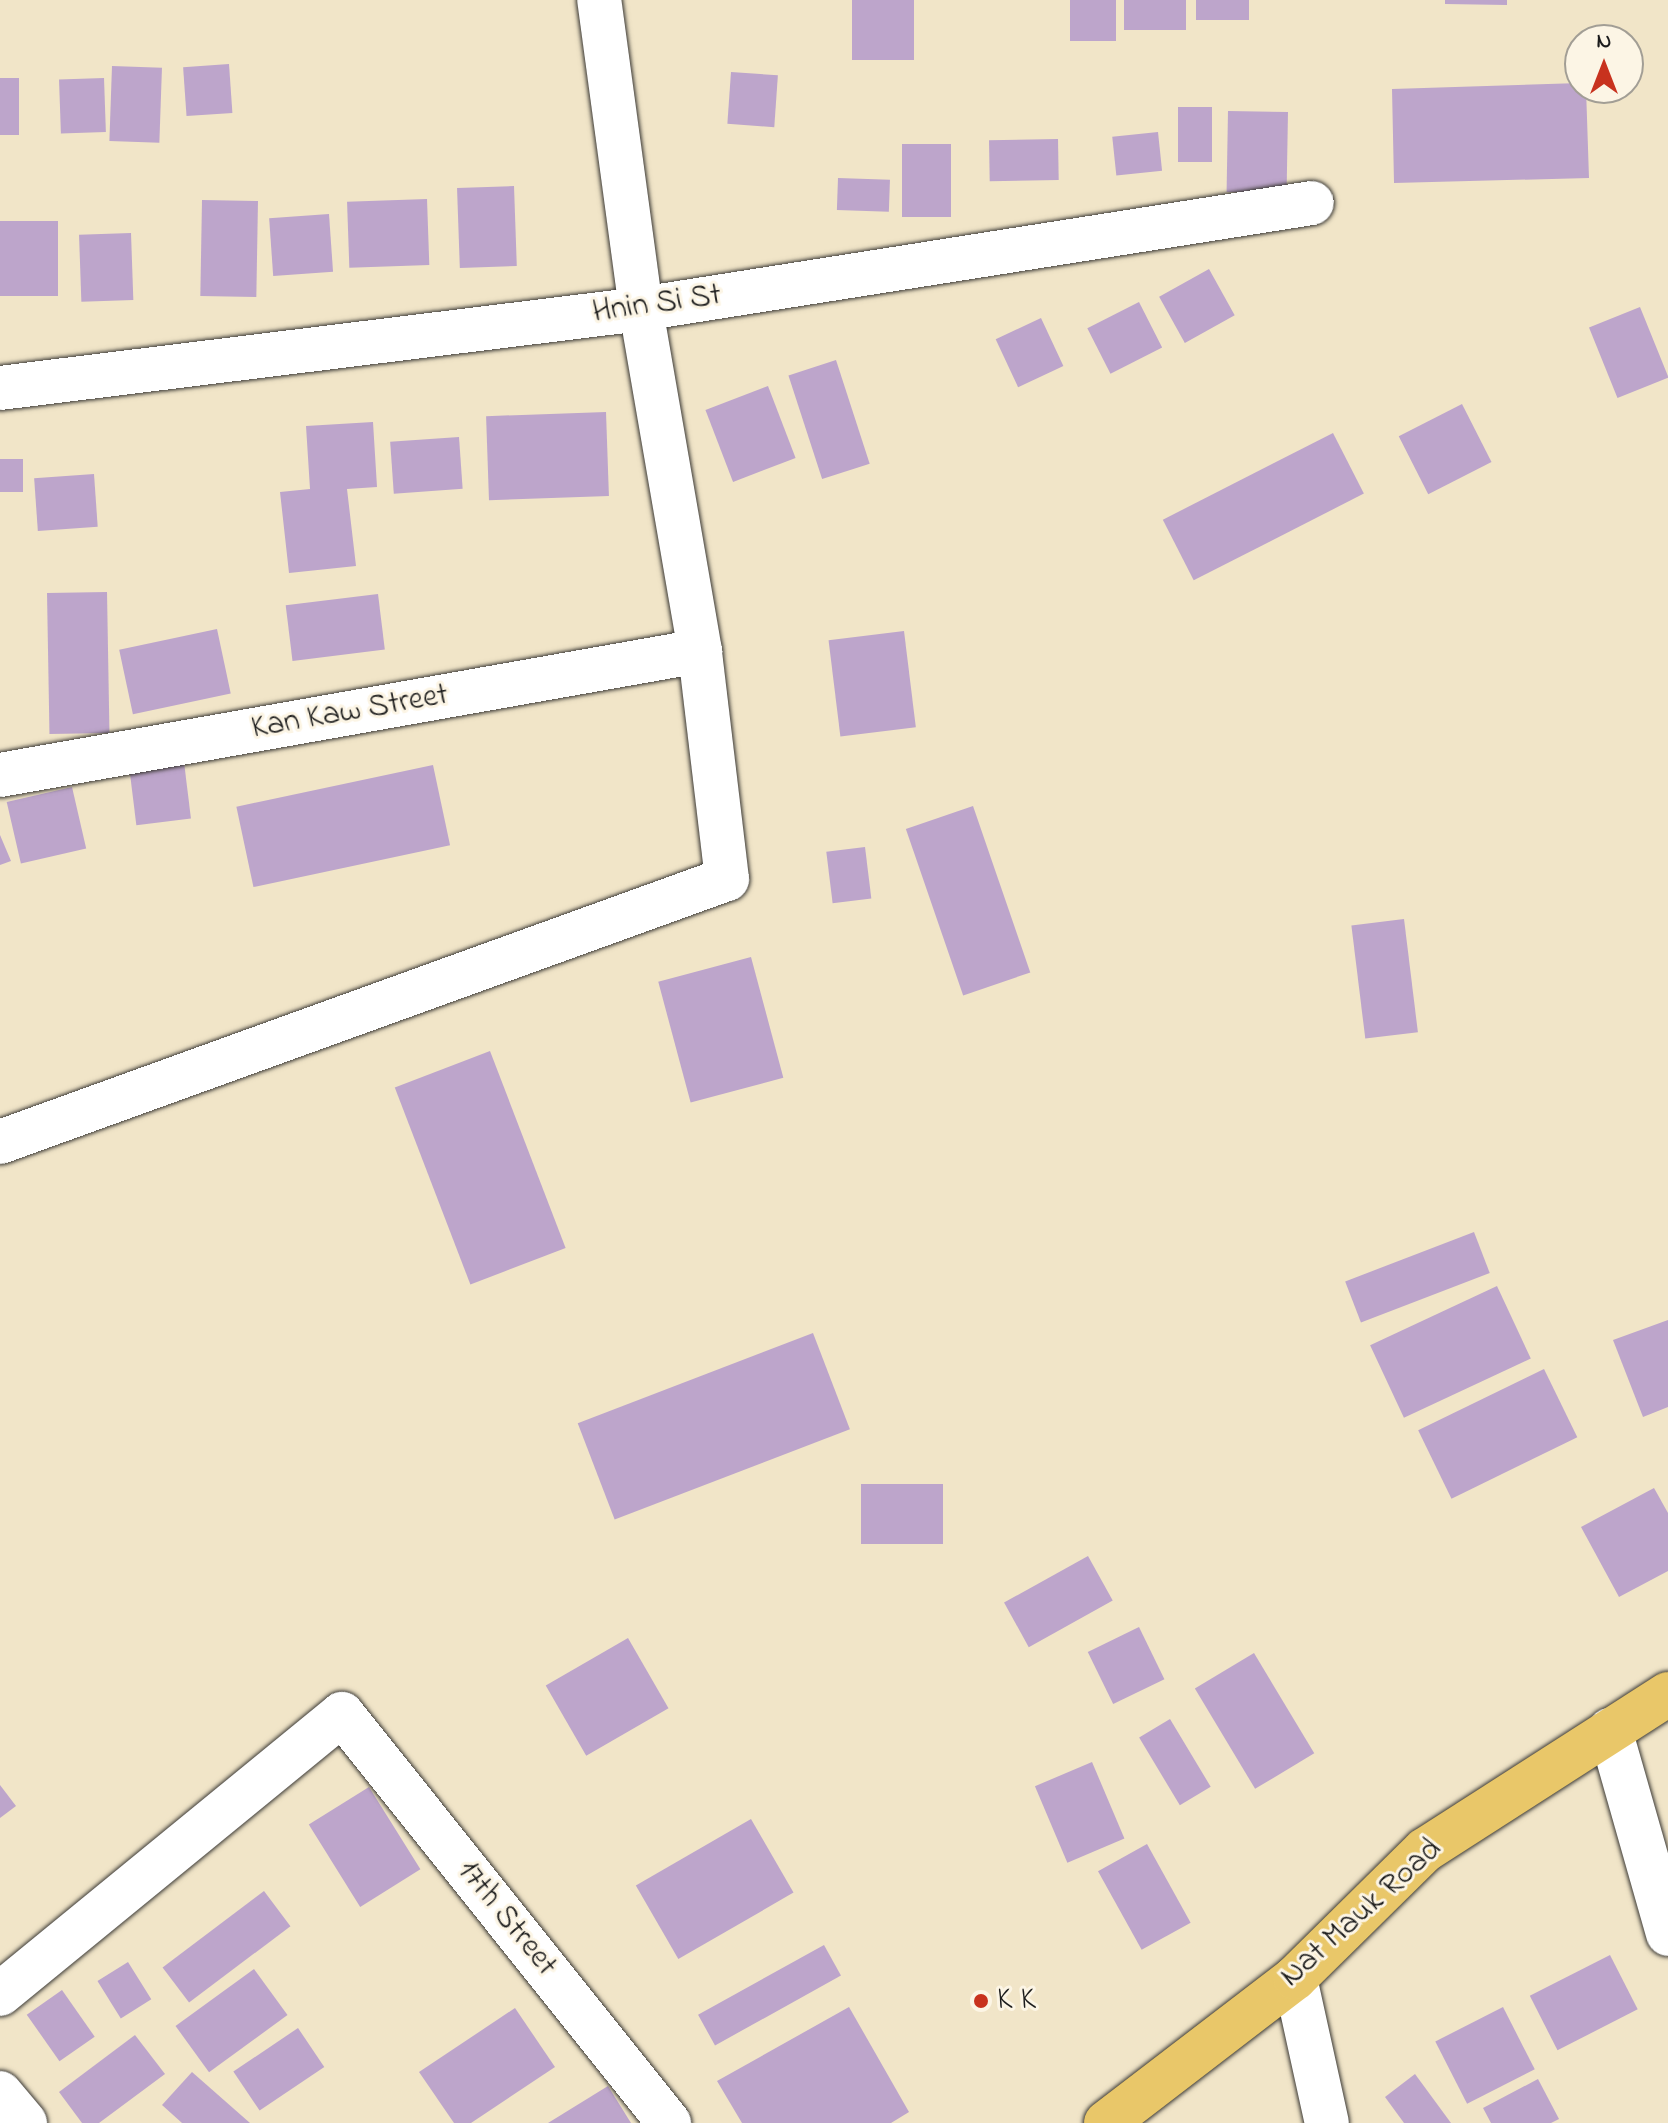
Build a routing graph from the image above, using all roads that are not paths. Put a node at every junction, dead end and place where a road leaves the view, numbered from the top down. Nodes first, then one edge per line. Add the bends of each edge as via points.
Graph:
1 (599, 0) edge
2 (1312, 203) dead end
3 (641, 309) junction
4 (0, 388) edge
5 (700, 651) junction
6 (0, 775) edge
7 (0, 1142) edge
8 (1668, 1694) edge
9 (1610, 1730) junction
10 (1668, 1934) edge
11 (1295, 1978) junction
12 (0, 1994) edge
13 (0, 2093) edge
14 (25, 2123) edge
15 (669, 2123) edge
16 (1106, 2123) edge
17 (1327, 2123) edge

1 - 3 street
2 - 3 street, Hnin Si St
3 - 4 street, Hnin Si St
3 - 5 street
5 - 6 street, Kan Kaw Street
5 - 7 street via 727,879
8 - 9 highway, Nat Mauk Road
9 - 10 street
9 - 11 highway, Nat Mauk Road via 1425,1850
11 - 16 highway, Nat Mauk Road
11 - 17 street
12 - 15 street, 17th Street via 342,1714
13 - 14 street

